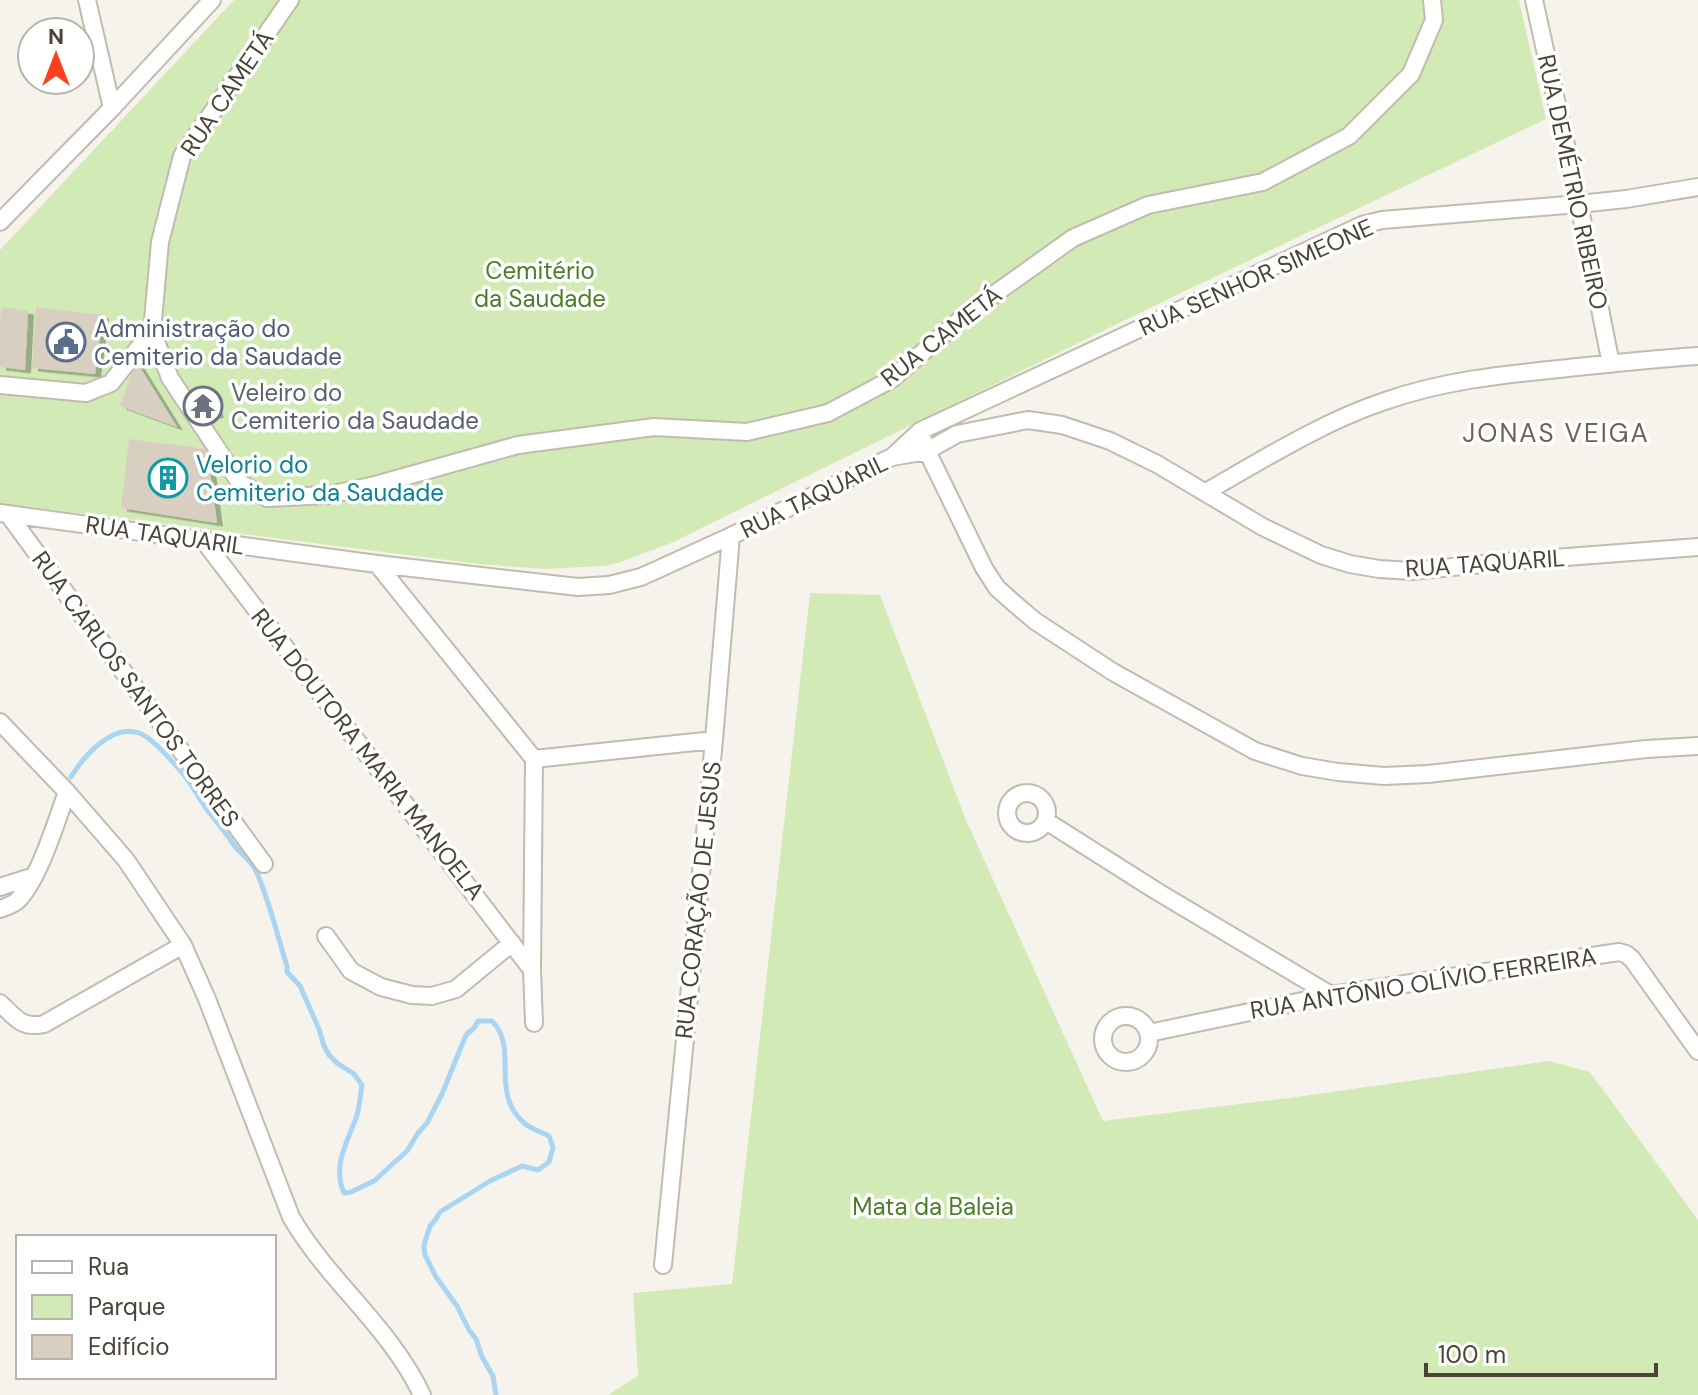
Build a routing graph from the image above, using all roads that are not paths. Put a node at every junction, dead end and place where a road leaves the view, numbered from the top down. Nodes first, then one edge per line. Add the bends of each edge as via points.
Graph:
1 (87, 0) edge
2 (212, 0) edge
3 (290, 0) edge
4 (1432, 0) edge
5 (1534, 0) edge
6 (112, 108) junction
7 (1698, 187) edge
8 (1579, 204) junction
9 (0, 222) edge
10 (152, 331) junction
11 (1698, 356) edge
12 (1611, 364) junction
13 (0, 385) edge
14 (920, 431) junction
15 (927, 451) junction
16 (892, 457) junction
17 (1206, 492) junction
18 (4, 514) edge
19 (731, 536) junction
20 (203, 540) junction
21 (1698, 547) edge
22 (377, 564) junction
23 (0, 722) edge
24 (714, 740) junction
25 (1698, 746) edge
26 (534, 759) junction
27 (67, 792) junction
28 (1046, 821) dead end
29 (264, 864) dead end
30 (34, 876) junction
31 (0, 887) edge
32 (0, 909) edge
33 (326, 936) dead end
34 (512, 943) junction
35 (183, 945) junction
36 (532, 970) junction
37 (1331, 995) junction
38 (0, 1003) edge
39 (534, 1023) dead end
40 (1149, 1033) dead end
41 (1698, 1051) edge
42 (663, 1265) dead end
43 (422, 1395) edge

1 - 6 street
2 - 6 street
3 - 10 street, RUA CAMETÁ via 182,156 160,242
4 - 10 street, RUA CAMETÁ via 1434,20 1411,74 1349,136 1263,182 1148,205 1073,238 968,313 892,379 828,413 747,432 654,427 518,445 328,495 267,498 240,483 170,378
5 - 8 street, RUA DEMÉTRIO RIBEIRO
6 - 9 street
7 - 8 street, RUA SENHOR SIMEONE
8 - 12 street, RUA DEMÉTRIO RIBEIRO
8 - 14 street, RUA SENHOR SIMEONE via 1362,225
10 - 13 street via 111,383 86,393
11 - 12 street
12 - 17 street via 1498,375 1418,390 1336,421
14 - 15 street
14 - 16 street, RUA SENHOR SIMEONE
15 - 16 street, RUA TAQUARIL
15 - 17 street, RUA TAQUARIL via 957,434 1028,420 1110,441
15 - 25 street via 984,568 1015,604 1113,672 1281,761 1384,776
16 - 19 street, RUA TAQUARIL
17 - 21 street, RUA TAQUARIL via 1321,555 1379,569 1412,571
18 - 20 street, RUA TAQUARIL
18 - 29 street, RUA CARLOS SANTOS TORRES
19 - 22 street, RUA TAQUARIL via 641,577 609,585 578,587
19 - 24 street, RUA CORAÇÃO DE JESUS
20 - 22 street, RUA TAQUARIL
20 - 34 street, RUA DOUTORA MARIA MANOELA
22 - 26 street
23 - 27 street
24 - 26 street
24 - 42 street, RUA CORAÇÃO DE JESUS
26 - 36 street
27 - 30 street
27 - 35 street via 126,860
28 - 37 street
30 - 31 street
30 - 32 street via 14,903
33 - 34 street via 351,971 381,987 432,996 456,989
34 - 36 street, RUA DOUTORA MARIA MANOELA
35 - 38 street via 44,1024 20,1022
35 - 43 street via 291,1217 389,1342
36 - 39 street
37 - 40 street, RUA ANTÔNIO OLÍVIO FERREIRA
37 - 41 street, RUA ANTÔNIO OLÍVIO FERREIRA via 1619,952 1632,959

